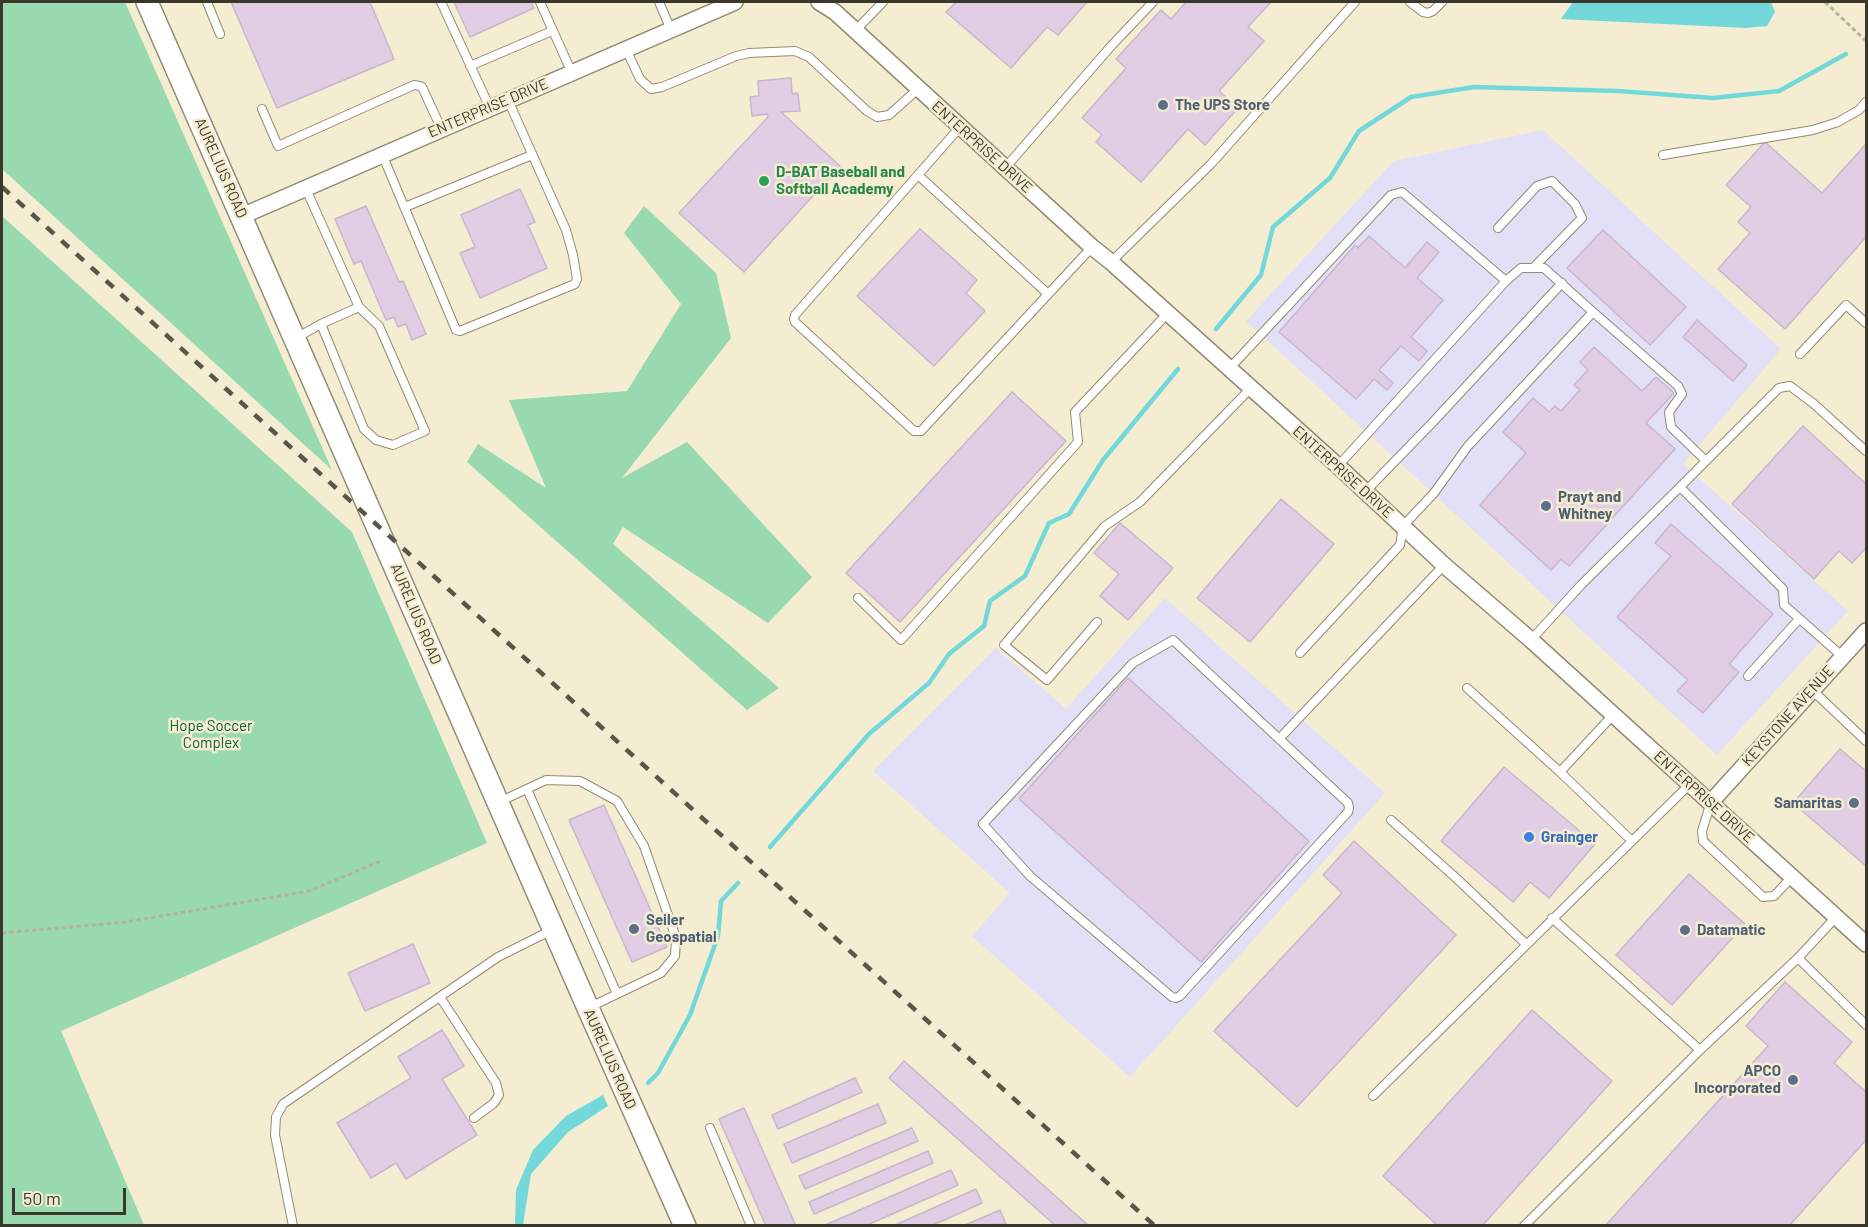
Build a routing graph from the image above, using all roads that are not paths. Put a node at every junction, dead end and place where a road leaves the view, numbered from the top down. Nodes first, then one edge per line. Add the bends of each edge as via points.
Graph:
1 (147, 2) edge
2 (207, 2) edge
3 (441, 2) edge
4 (540, 2) edge
5 (659, 2) edge
6 (735, 2) edge
7 (819, 2) edge
8 (882, 2) edge
9 (1153, 2) edge
10 (1354, 2) edge
11 (1410, 2) edge
12 (1442, 2) edge
13 (671, 30) junction
14 (552, 31) junction
15 (855, 31) junction
16 (220, 34) dead end
17 (626, 49) junction
18 (470, 66) junction
19 (572, 73) junction
20 (918, 89) junction
21 (508, 100) junction
22 (1866, 102) edge
23 (262, 108) dead end
24 (490, 108) junction
25 (960, 127) junction
26 (441, 128) junction
27 (382, 154) junction
28 (532, 155) junction
29 (1664, 156) dead end
30 (1005, 168) junction
31 (918, 175) junction
32 (305, 187) junction
33 (405, 207) junction
34 (242, 216) junction
35 (1498, 228) dead end
36 (1092, 247) junction
37 (1111, 262) junction
38 (1533, 268) junction
39 (1506, 281) junction
40 (1562, 283) junction
41 (1048, 294) junction
42 (359, 306) junction
43 (1593, 312) junction
44 (1168, 313) junction
45 (1866, 323) edge
46 (321, 324) junction
47 (296, 338) junction
48 (1800, 354) dead end
49 (1229, 369) junction
50 (1250, 389) junction
51 (1866, 451) edge
52 (1706, 461) junction
53 (1338, 466) junction
54 (1680, 487) junction
55 (1365, 492) junction
56 (1403, 526) junction
57 (1444, 565) junction
58 (858, 598) dead end
59 (1799, 619) junction
60 (1096, 622) dead end
61 (1866, 631) edge
62 (1531, 640) junction
63 (1300, 653) dead end
64 (1843, 657) junction
65 (1748, 676) dead end
66 (1467, 688) dead end
67 (1812, 690) junction
68 (1613, 715) junction
69 (1279, 740) junction
70 (1866, 741) edge
71 (1560, 772) junction
72 (1690, 784) junction
73 (527, 789) junction
74 (498, 802) junction
75 (1711, 802) junction
76 (1391, 820) dead end
77 (1631, 840) junction
78 (1792, 877) junction
79 (1837, 916) junction
80 (1552, 918) junction
81 (553, 929) junction
82 (1526, 944) junction
83 (1866, 944) edge
84 (1798, 958) junction
85 (617, 994) junction
86 (440, 997) junction
87 (588, 1008) junction
88 (1866, 1025) edge
89 (1700, 1050) junction
90 (1374, 1096) dead end
91 (474, 1118) dead end
92 (710, 1128) dead end
93 (293, 1226) edge
94 (685, 1226) edge
95 (751, 1226) edge
96 (1524, 1226) edge

1 - 34 street, AURELIUS ROAD
2 - 16 lane
3 - 18 lane
4 - 14 lane
5 - 13 lane
6 - 13 street, ENTERPRISE DRIVE
7 - 15 street, ENTERPRISE DRIVE
8 - 15 lane
9 - 30 lane
10 - 37 lane via 1210,164
11 - 12 lane via 1428,13
13 - 17 street, ENTERPRISE DRIVE
14 - 18 lane
14 - 19 lane
15 - 20 street, ENTERPRISE DRIVE
17 - 19 street, ENTERPRISE DRIVE
17 - 20 lane via 640,79 651,89 736,56 795,51 809,57 877,117 889,115
18 - 24 lane
19 - 21 street, ENTERPRISE DRIVE
20 - 25 street, ENTERPRISE DRIVE
21 - 24 street, ENTERPRISE DRIVE
21 - 28 lane
22 - 29 lane via 1838,122 1813,130
23 - 26 lane via 278,146 414,85 422,87
24 - 26 street, ENTERPRISE DRIVE
25 - 30 street, ENTERPRISE DRIVE
25 - 31 lane
26 - 27 street, ENTERPRISE DRIVE
27 - 32 street, ENTERPRISE DRIVE
27 - 33 lane
28 - 33 lane
28 - 33 lane via 566,230 575,284 458,331
30 - 36 street, ENTERPRISE DRIVE
31 - 41 lane
31 - 41 lane via 794,319 914,431 921,431
32 - 34 street, ENTERPRISE DRIVE
32 - 42 lane
34 - 47 street, AURELIUS ROAD
35 - 38 lane via 1538,186 1552,181 1575,204 1582,218
36 - 37 street, ENTERPRISE DRIVE
36 - 41 lane
37 - 44 street, ENTERPRISE DRIVE
38 - 39 lane via 1521,268
38 - 40 lane via 1544,268
39 - 49 lane via 1402,192 1391,195
39 - 53 lane
40 - 43 lane
40 - 55 lane
42 - 46 lane
42 - 46 lane via 379,326 425,431 393,445 376,440 364,429
43 - 52 lane via 1678,386 1682,394 1669,412 1671,427
43 - 56 lane via 1468,446 1434,493
44 - 49 street, ENTERPRISE DRIVE
44 - 58 lane via 1075,412 1078,442 901,640
45 - 48 lane via 1846,305
46 - 47 lane
47 - 74 street, AURELIUS ROAD
49 - 50 street, ENTERPRISE DRIVE
50 - 53 street, ENTERPRISE DRIVE
50 - 60 lane via 1140,502 1105,526 1004,645 1047,680
51 - 52 lane via 1790,386 1779,388
52 - 54 lane
53 - 55 street, ENTERPRISE DRIVE
54 - 59 lane via 1783,589 1784,605
54 - 62 lane
55 - 56 street, ENTERPRISE DRIVE
56 - 57 street, ENTERPRISE DRIVE
56 - 63 lane via 1400,544
57 - 62 street, ENTERPRISE DRIVE
57 - 69 lane
59 - 64 lane
59 - 65 lane
61 - 64 street, KEYSTONE AVENUE
62 - 68 street, ENTERPRISE DRIVE
64 - 67 street, KEYSTONE AVENUE
66 - 71 lane
67 - 70 lane
67 - 75 street, KEYSTONE AVENUE
68 - 71 lane
68 - 72 street, ENTERPRISE DRIVE
69 - 69 lane via 1173,640 1133,663 983,824 1030,876 1176,998 1348,813 1348,803
71 - 77 lane
72 - 75 street, ENTERPRISE DRIVE
72 - 77 lane
73 - 74 lane
73 - 85 lane
73 - 85 lane via 546,780 580,781 617,801 644,846 676,938 675,956 661,973
74 - 81 street, AURELIUS ROAD
75 - 78 street, ENTERPRISE DRIVE
75 - 78 lane via 1703,841 1763,897 1774,896
76 - 82 lane
77 - 80 lane
78 - 79 street, ENTERPRISE DRIVE
79 - 83 street, ENTERPRISE DRIVE
79 - 84 lane
80 - 82 lane
80 - 89 lane
81 - 86 lane via 498,957
81 - 87 street, AURELIUS ROAD
82 - 90 lane
84 - 88 lane
84 - 89 lane
85 - 87 lane
86 - 91 lane via 499,1095
86 - 93 lane via 283,1104 276,1117 275,1135
87 - 94 street, AURELIUS ROAD
89 - 96 lane
92 - 95 lane

